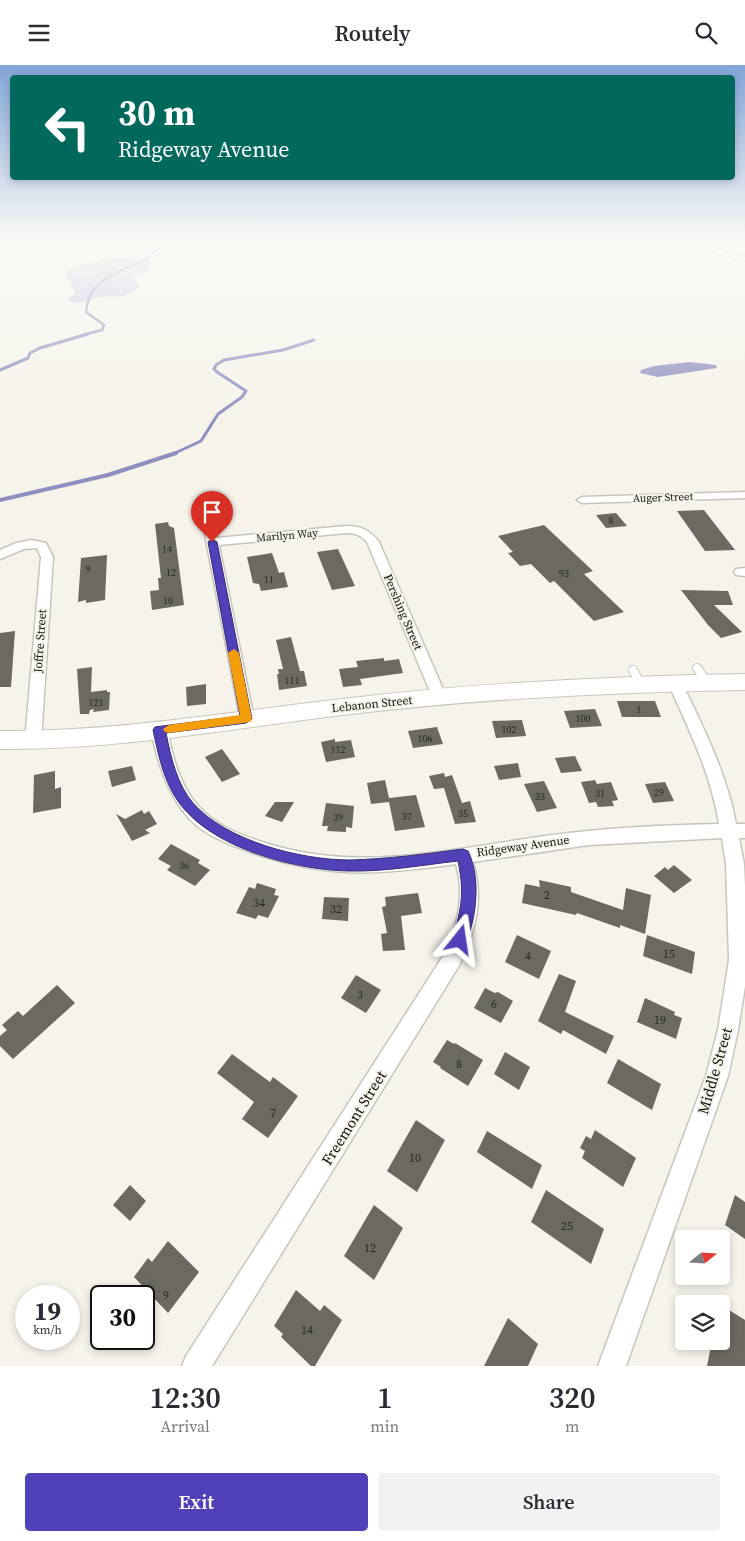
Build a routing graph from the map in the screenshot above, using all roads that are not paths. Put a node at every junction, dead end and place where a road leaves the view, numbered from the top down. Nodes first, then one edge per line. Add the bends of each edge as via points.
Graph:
1 (745, 495) edge
2 (582, 501) dead end
3 (208, 519) dead end
4 (362, 531) joint
5 (212, 542) junction
6 (0, 555) edge
7 (745, 682) edge
8 (675, 683) junction
9 (439, 697) junction
10 (246, 719) junction
11 (159, 730) junction
12 (0, 740) edge
13 (33, 741) junction
14 (738, 831) edge
15 (463, 855) junction
16 (196, 1366) edge
17 (612, 1366) edge

1 - 2 street, Auger Street
3 - 5 street
4 - 5 street, Marilyn Way via 341,530
4 - 9 street, Pershing Street via 373,542
5 - 10 street
6 - 13 street, Joffre Street via 19,546 38,545 46,551
7 - 8 highway, Lebanon Street via 702,675
8 - 9 highway, Lebanon Street via 637,676
8 - 14 street, Middle Street
9 - 10 highway, Lebanon Street
10 - 11 highway, Lebanon Street
11 - 13 highway, Lebanon Street via 86,739
11 - 15 street, Ridgeway Avenue via 169,773 189,807 210,826 242,843 307,861 348,865 391,864
12 - 13 highway, Lebanon Street
14 - 15 street, Ridgeway Avenue via 589,837
14 - 17 street, Middle Street via 739,951 736,992 728,1030 716,1076
15 - 16 street, Freemont Street via 470,899 453,958

